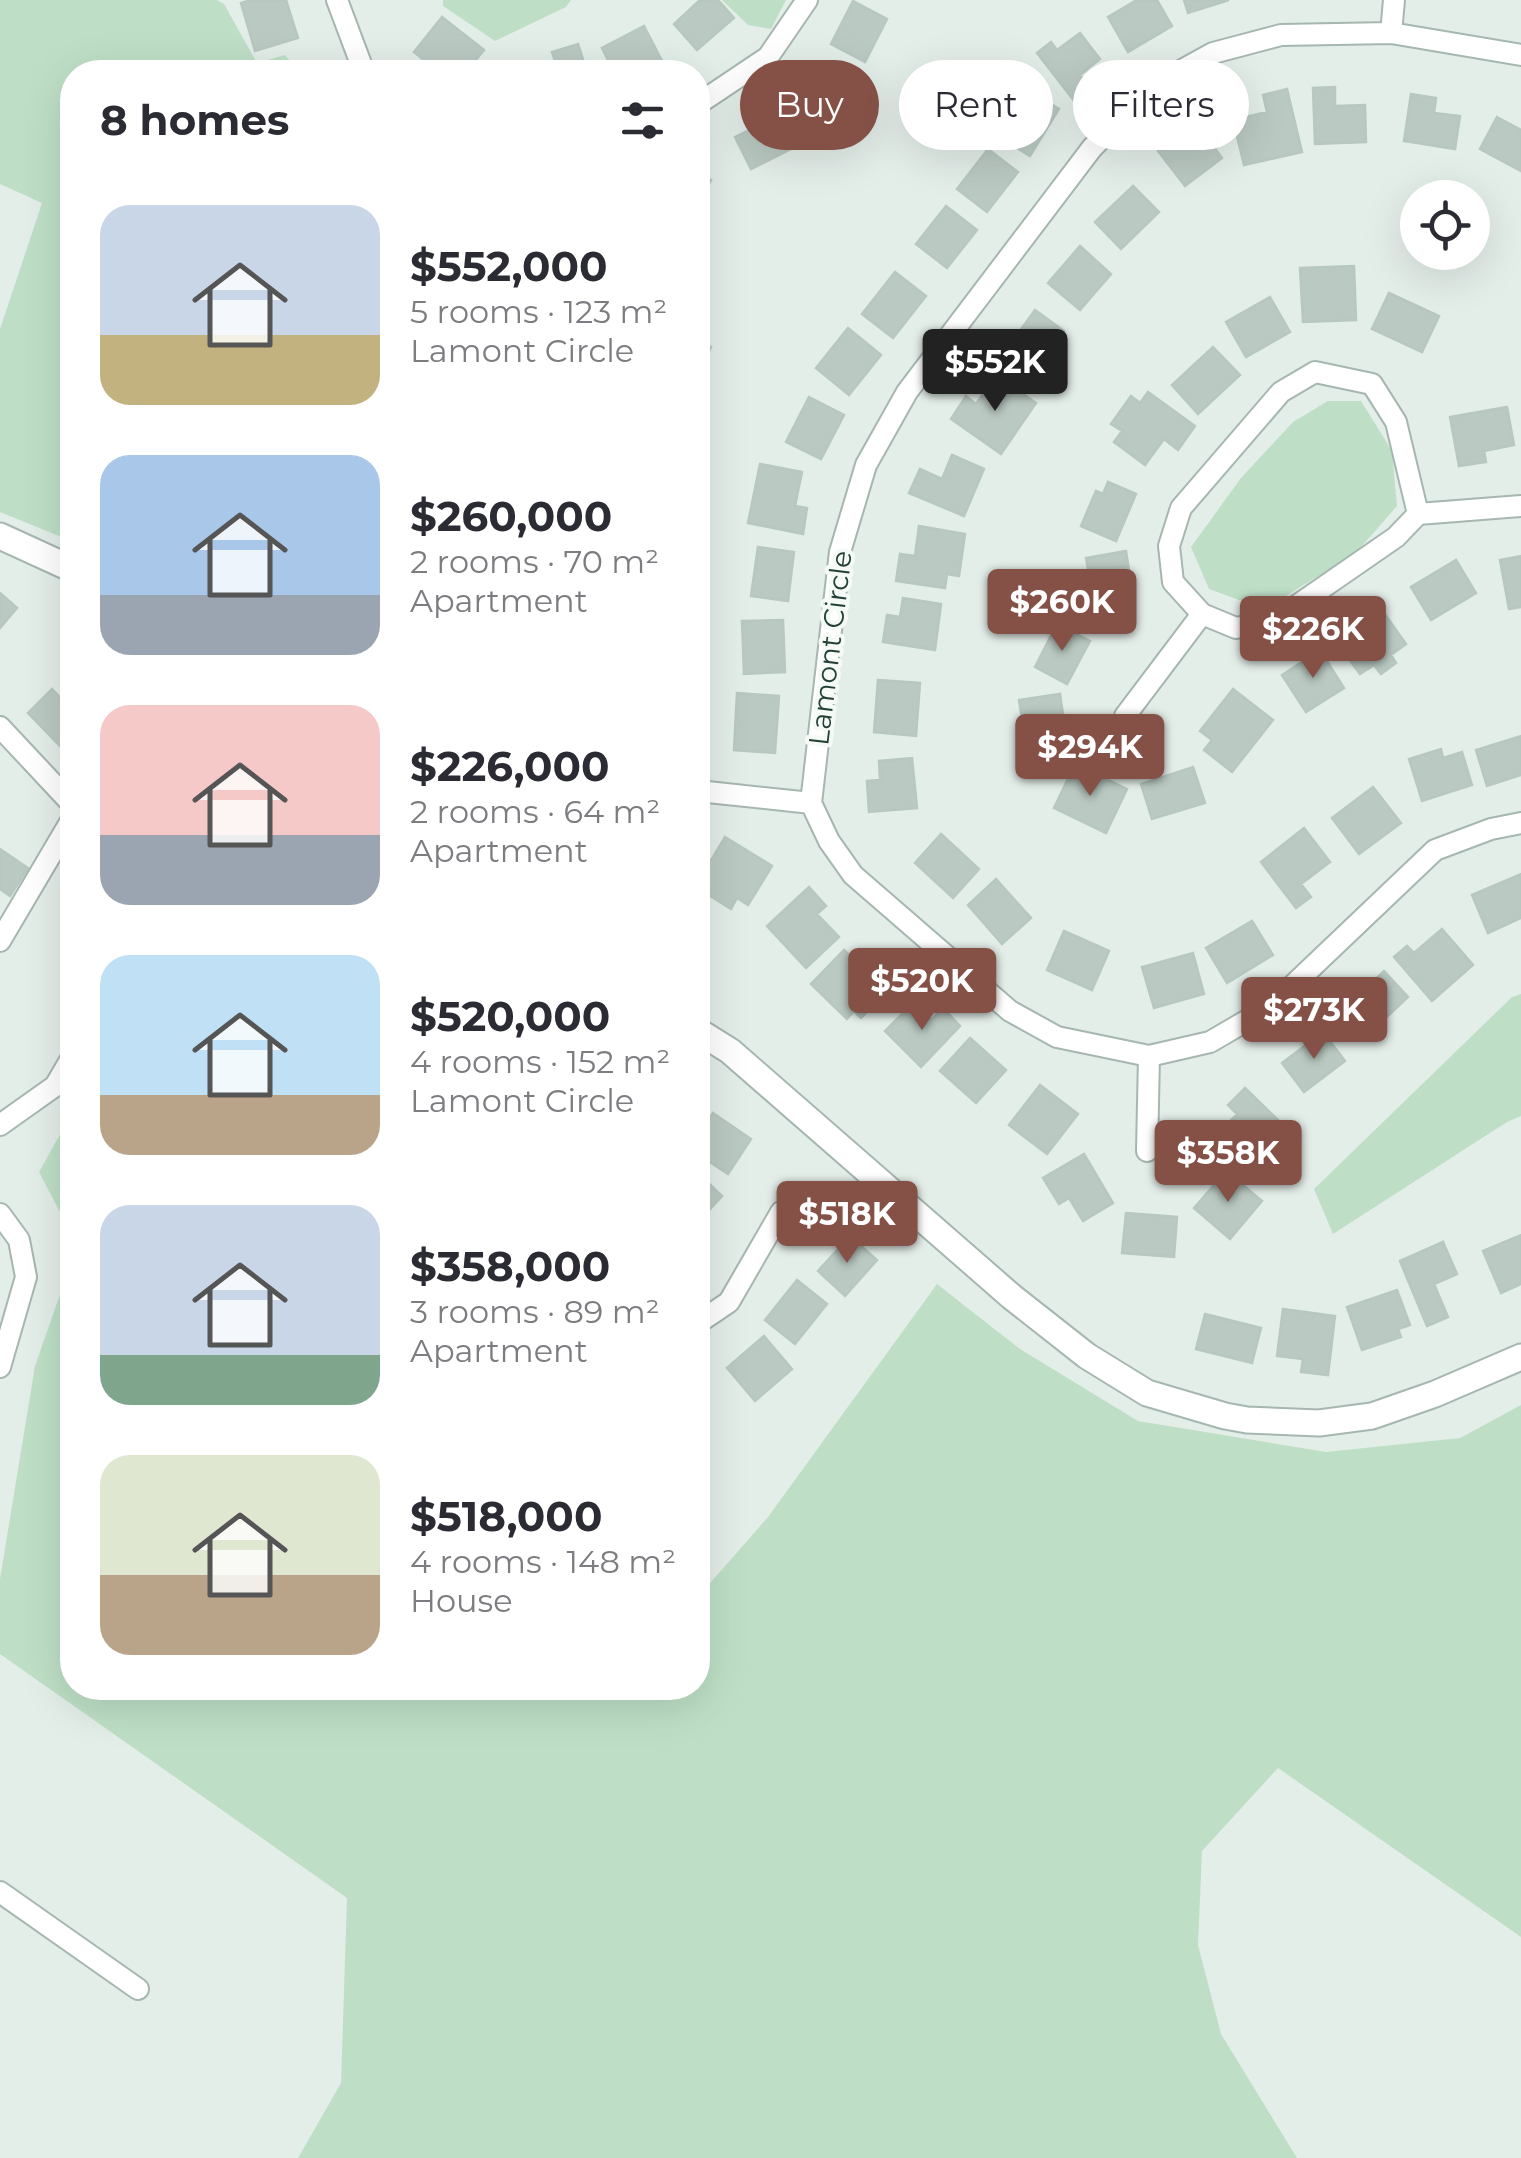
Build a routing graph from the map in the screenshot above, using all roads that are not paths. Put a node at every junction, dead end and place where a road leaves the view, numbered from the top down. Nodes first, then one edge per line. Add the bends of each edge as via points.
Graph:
1 (337, 0) edge
2 (807, 0) edge
3 (1394, 0) edge
4 (1391, 33) junction
5 (1521, 55) edge
6 (360, 60) edge
7 (710, 96) edge
8 (1521, 506) edge
9 (1418, 514) junction
10 (0, 536) edge
11 (60, 564) edge
12 (1202, 614) junction
13 (1125, 716) dead end
14 (0, 727) edge
15 (60, 791) edge
16 (710, 792) edge
17 (811, 803) junction
18 (1521, 822) edge
19 (60, 839) edge
20 (0, 941) edge
21 (710, 1039) edge
22 (1149, 1056) junction
23 (60, 1077) edge
24 (0, 1124) edge
25 (1147, 1151) dead end
26 (781, 1212) dead end
27 (0, 1214) edge
28 (710, 1315) edge
29 (1521, 1357) edge
30 (0, 1367) edge
31 (0, 1892) edge
32 (138, 1989) dead end

1 - 6 street
2 - 7 street via 768,56
3 - 4 street
4 - 5 street, Lamont Circle
4 - 17 street, Lamont Circle via 1281,35 1213,53 1152,86 1092,148 907,392 866,465 840,552
8 - 9 street
9 - 12 street via 1396,537 1276,620 1236,628
9 - 12 street via 1396,422 1372,384 1315,372 1280,392 1181,508 1170,546 1173,582
10 - 11 street
12 - 13 street
14 - 15 street
16 - 17 street
17 - 22 street via 853,875 1010,1011 1056,1037
18 - 22 street via 1435,850 1270,1007 1210,1042
19 - 20 street
21 - 29 street via 1012,1296 1147,1394 1247,1420 1319,1423 1372,1416
22 - 25 street
23 - 24 street
26 - 28 street via 729,1302
27 - 30 street via 20,1240 26,1277
31 - 32 street

